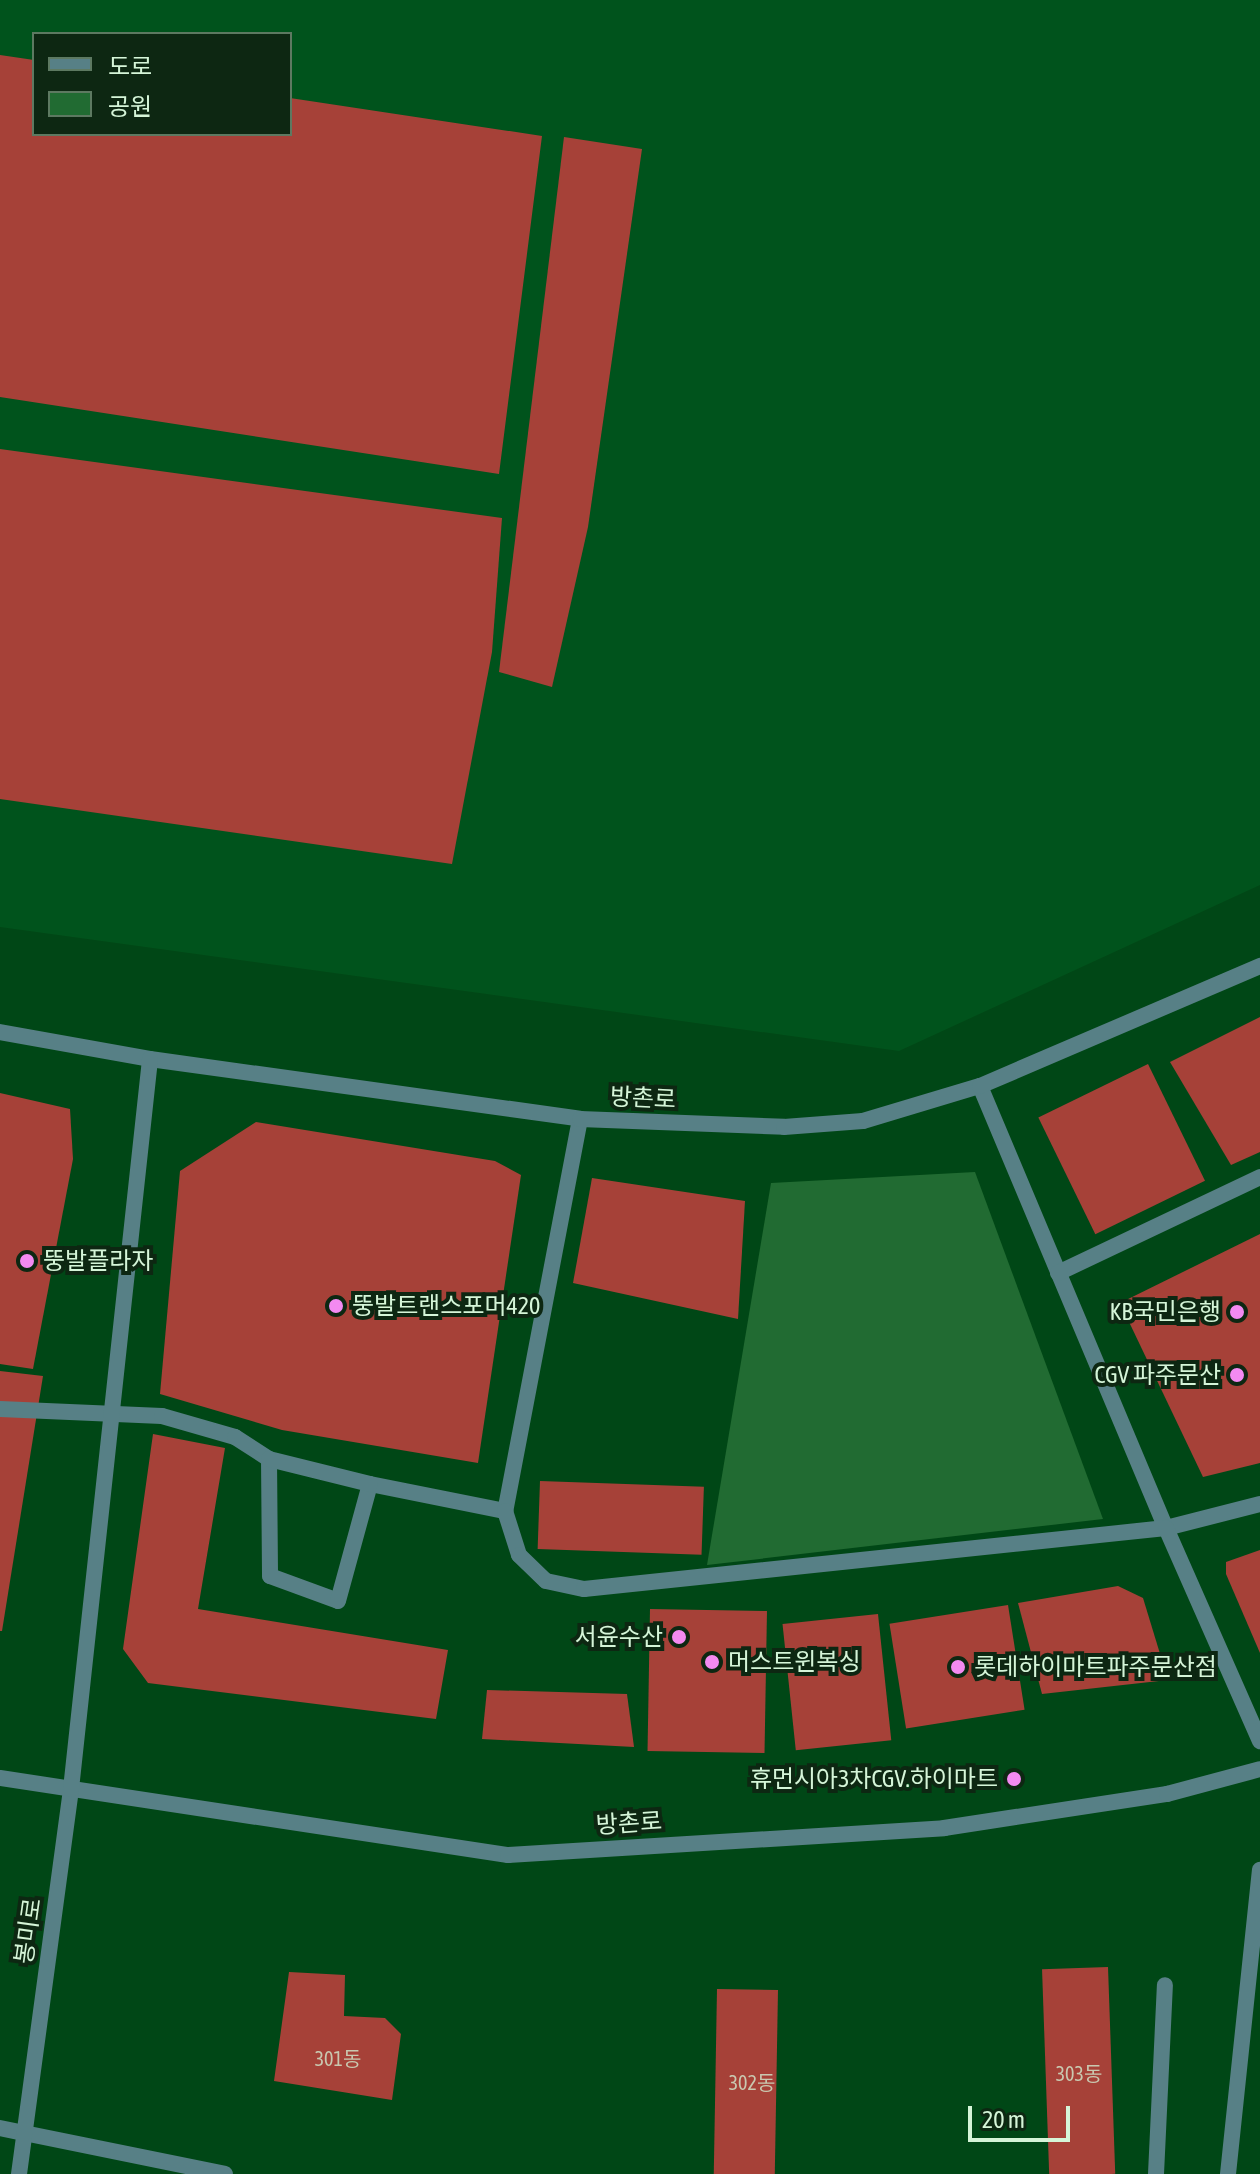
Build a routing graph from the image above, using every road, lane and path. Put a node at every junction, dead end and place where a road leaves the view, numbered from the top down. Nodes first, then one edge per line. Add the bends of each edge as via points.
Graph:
1 (1260, 966) edge
2 (0, 1032) edge
3 (150, 1059) junction
4 (980, 1086) junction
5 (580, 1119) junction
6 (1260, 1177) edge
7 (1058, 1273) junction
8 (0, 1409) edge
9 (111, 1416) junction
10 (269, 1459) junction
11 (370, 1484) junction
12 (1260, 1504) edge
13 (505, 1511) junction
14 (1166, 1528) junction
15 (1260, 1741) edge
16 (1260, 1769) edge
17 (0, 1778) edge
18 (71, 1789) junction
19 (1260, 1870) edge
20 (1165, 1985) dead end
21 (0, 2128) edge
22 (24, 2133) junction
23 (19, 2174) edge
24 (225, 2174) edge
25 (1156, 2174) edge
26 (1228, 2174) edge

1 - 4 street, 방촌로
2 - 3 street, 방촌로
3 - 5 street, 방촌로
3 - 9 street, 봉미로
4 - 5 street, 방촌로 via 863,1121 784,1127
4 - 7 street
5 - 13 street
6 - 7 street
7 - 14 street
8 - 9 street
9 - 10 street via 162,1416 235,1437
9 - 18 street, 봉미로
10 - 11 street
10 - 11 street via 270,1576 338,1601
11 - 13 street
12 - 14 street
13 - 14 street via 519,1555 546,1581 584,1589
14 - 15 street
16 - 18 street, 방촌로 via 1167,1794 944,1828 508,1855
17 - 18 street, 방촌로
18 - 22 street, 봉미로
19 - 26 street
20 - 25 street
21 - 22 street
22 - 23 street, 봉미로
22 - 24 street

